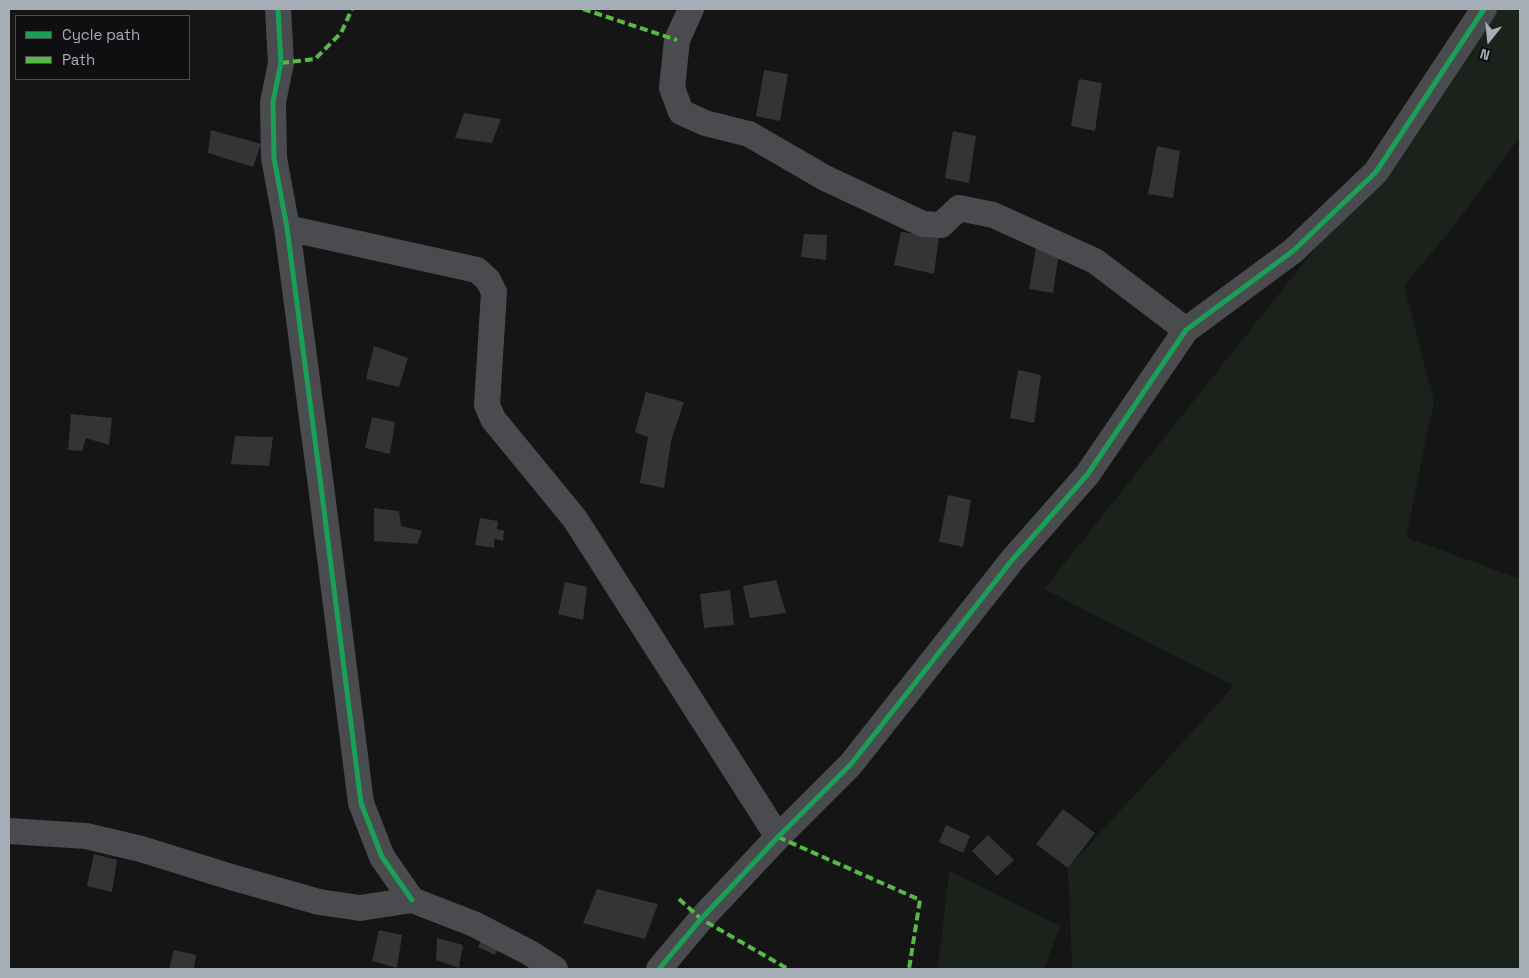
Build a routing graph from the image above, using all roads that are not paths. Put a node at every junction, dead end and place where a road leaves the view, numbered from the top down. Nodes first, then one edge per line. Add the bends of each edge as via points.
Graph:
1 (278, 9) edge
2 (691, 9) edge
3 (1484, 9) edge
4 (286, 228) junction
5 (1186, 330) junction
6 (9, 831) edge
7 (778, 837) junction
8 (412, 900) junction
9 (555, 969) edge
10 (659, 969) edge

1 - 4 street via 281,63 272,102 274,158
2 - 5 street via 677,40 672,88 682,112 705,123 748,134 825,178 923,224 941,225 959,208 993,215 1095,261
3 - 5 street via 1376,172 1293,251
4 - 7 street via 477,270 488,280 494,292 487,391 487,405 493,419 574,520
4 - 8 street via 361,803 382,857
5 - 7 street via 1087,476 1013,559 851,764
6 - 8 street via 86,836 319,902 360,908
7 - 10 street via 701,918
8 - 9 street via 474,924

